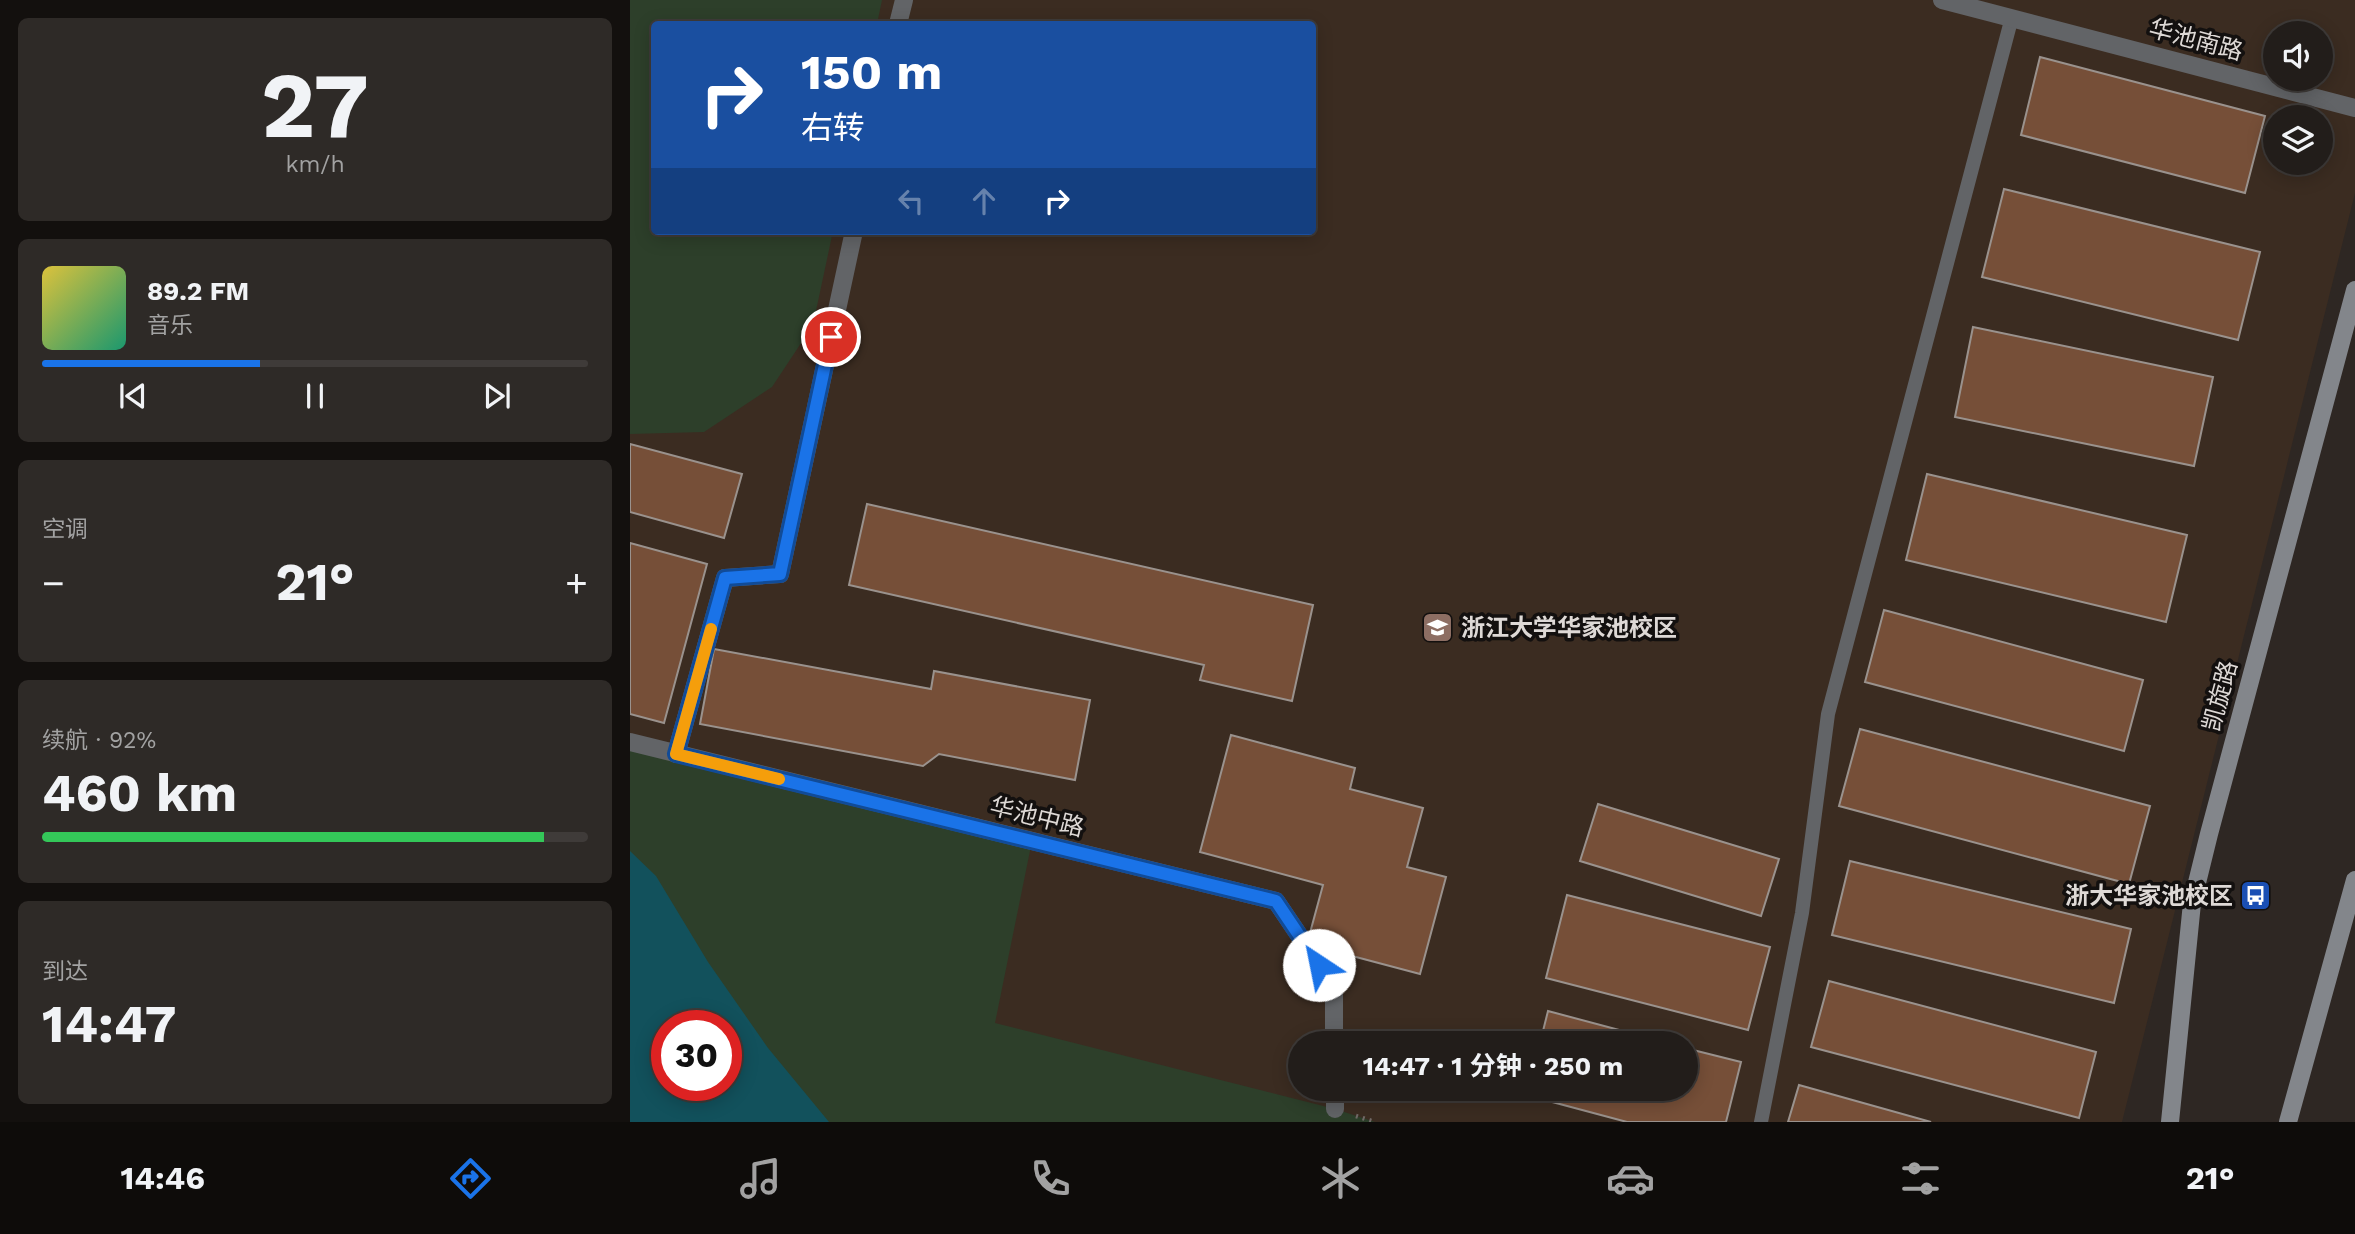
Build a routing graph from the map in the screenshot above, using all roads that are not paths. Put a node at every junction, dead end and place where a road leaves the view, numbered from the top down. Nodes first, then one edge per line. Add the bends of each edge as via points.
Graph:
1 (904, 0) edge
2 (1942, 0) edge
3 (2012, 16) junction
4 (899, 21) edge
5 (2355, 108) edge
6 (853, 235) edge
7 (2355, 290) edge
8 (630, 742) edge
9 (676, 754) junction
10 (2355, 880) edge
11 (1334, 1031) edge
12 (1335, 1101) edge
13 (1335, 1109) dead end
14 (1760, 1122) edge
15 (2170, 1122) edge
16 (2288, 1122) edge

1 - 4 street
2 - 3 street, 华池南路
3 - 5 street, 华池南路
3 - 14 lane via 1828,714 1802,914
6 - 9 street via 780,574 725,578
7 - 15 main road, 凯旋路 via 2192,903
8 - 9 street, 华池中路
9 - 11 street, 华池中路 via 1276,901 1334,986
10 - 16 main road
12 - 13 street

